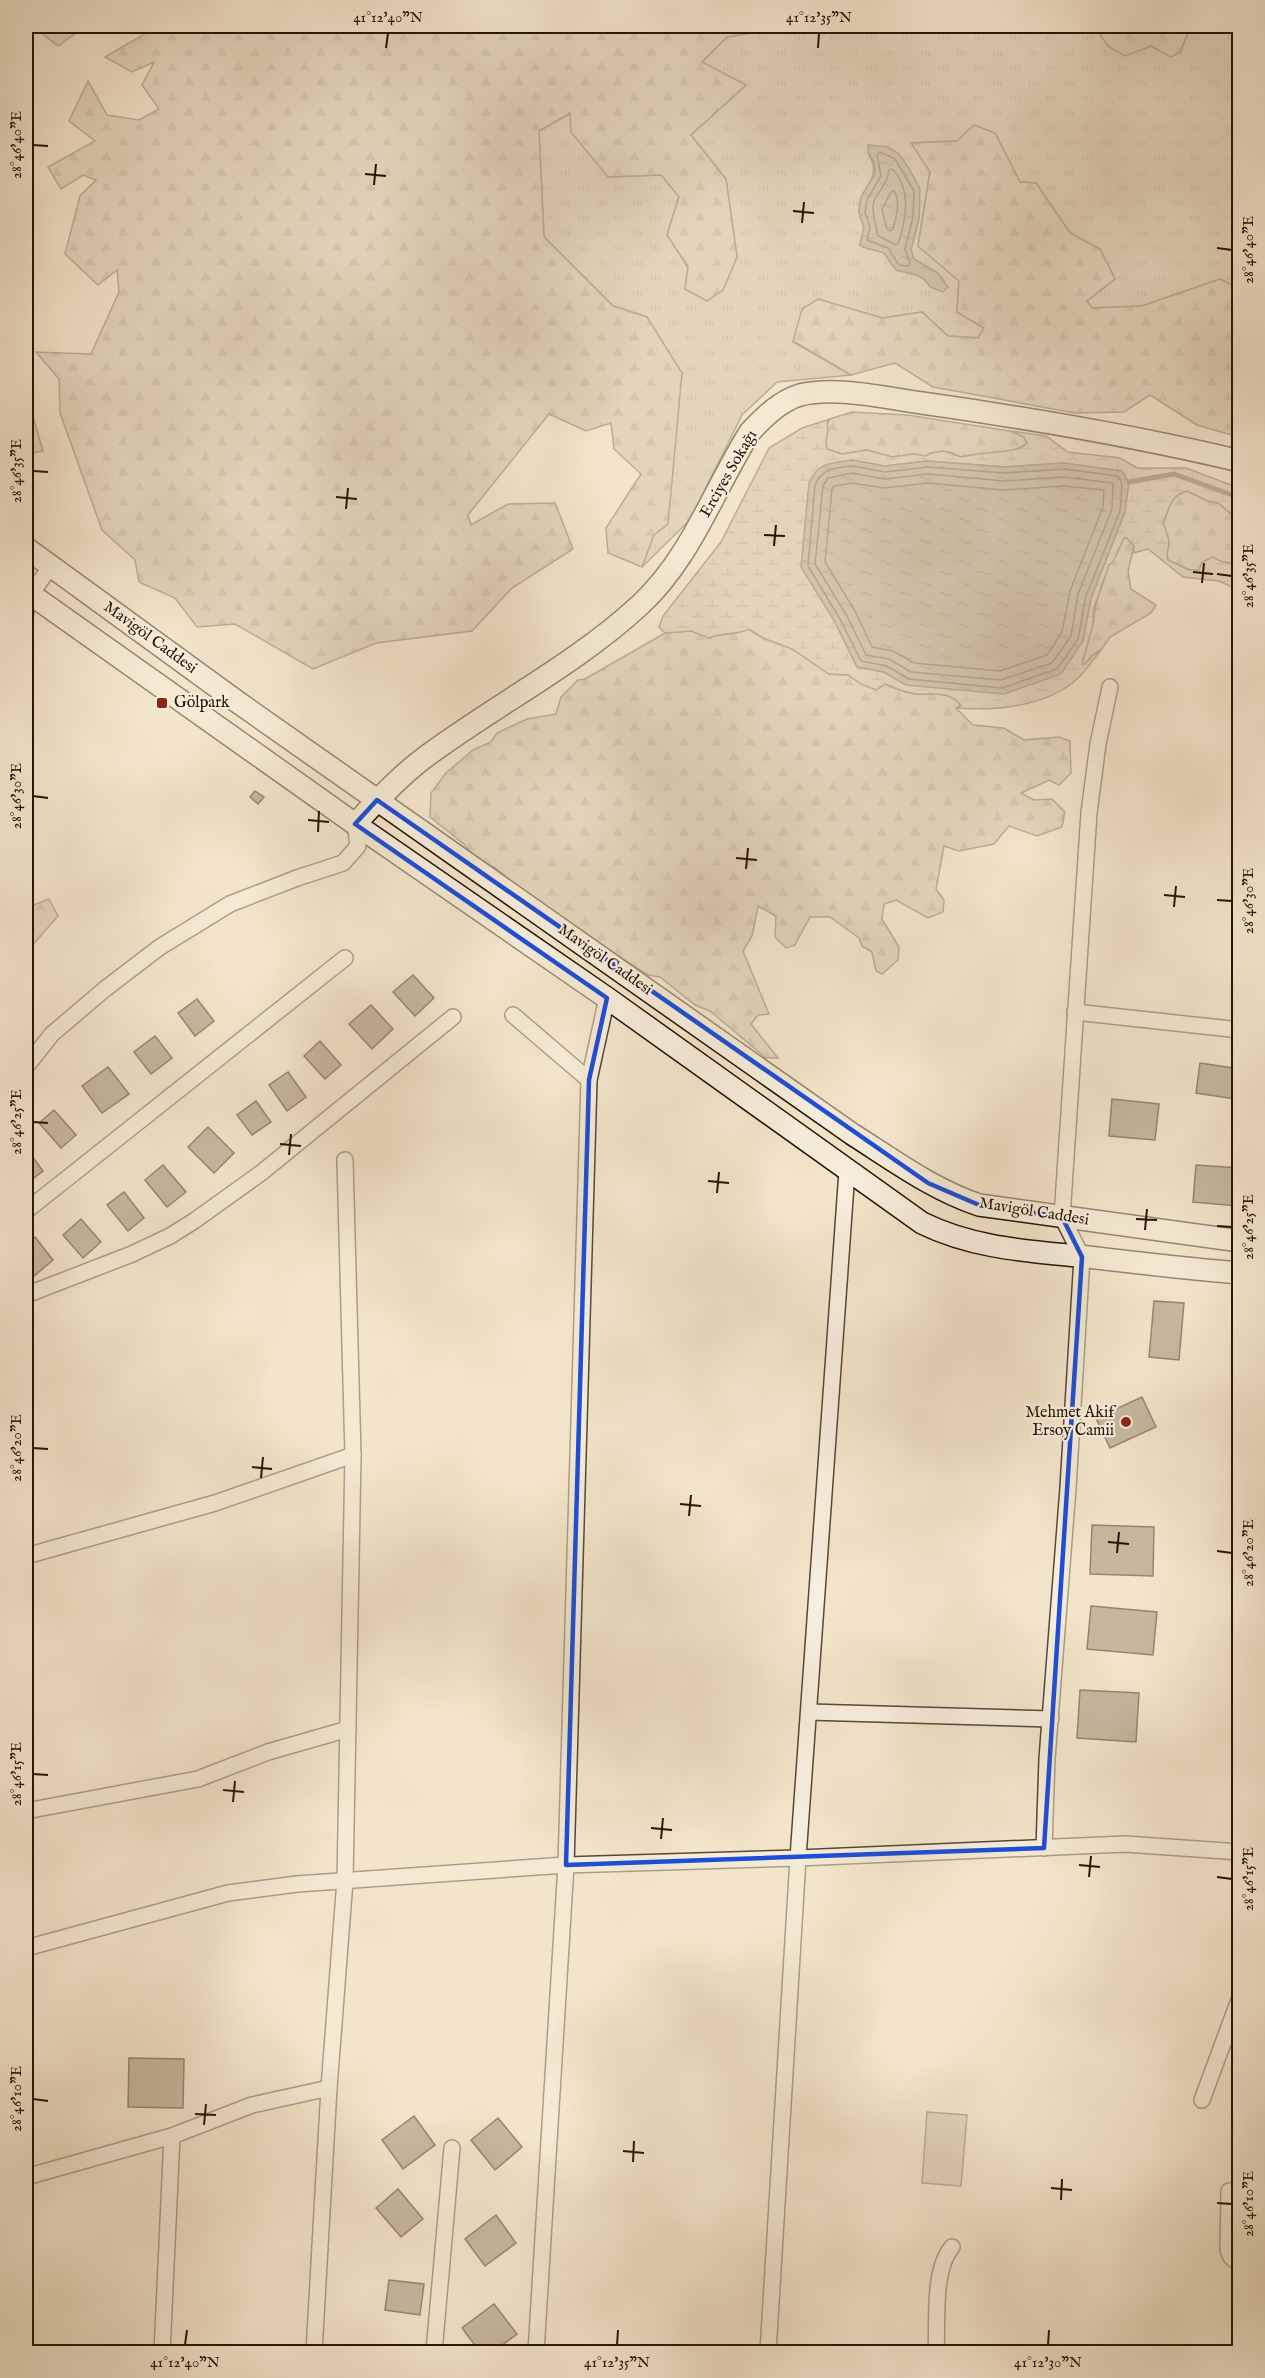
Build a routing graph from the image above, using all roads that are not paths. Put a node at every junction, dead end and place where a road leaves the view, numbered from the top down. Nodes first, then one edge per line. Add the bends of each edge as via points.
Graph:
1 (1239, 461) edge
2 (26, 548) edge
3 (51, 566) junction
4 (27, 598) edge
5 (1110, 687) dead end
6 (377, 800) junction
7 (355, 824) junction
8 (345, 958) dead end
9 (607, 998) junction
10 (1075, 1012) junction
11 (513, 1015) dead end
12 (453, 1017) dead end
13 (1239, 1030) edge
14 (26, 1067) edge
15 (590, 1080) junction
16 (345, 1160) dead end
17 (847, 1171) junction
18 (26, 1211) edge
19 (1062, 1217) junction
20 (1239, 1241) edge
21 (1082, 1257) junction
22 (1239, 1273) edge
23 (26, 1295) edge
24 (353, 1455) junction
25 (26, 1556) edge
26 (809, 1712) junction
27 (1051, 1719) junction
28 (348, 1729) junction
29 (26, 1811) edge
30 (1044, 1848) junction
31 (1239, 1852) edge
32 (798, 1858) junction
33 (566, 1865) junction
34 (345, 1880) junction
35 (26, 1948) edge
36 (1239, 1997) edge
37 (329, 2088) junction
38 (1202, 2100) dead end
39 (172, 2136) junction
40 (452, 2148) dead end
41 (26, 2177) edge
42 (1229, 2191) dead end
43 (952, 2247) dead end
44 (1239, 2264) edge
45 (162, 2352) edge
46 (314, 2352) edge
47 (434, 2352) edge
48 (536, 2352) edge
49 (768, 2352) edge
50 (936, 2352) edge

1 - 6 main road, Erciyes Sokağı via 1109,435 857,394 802,395 786,400 750,432 694,534 642,604 548,675 422,760
2 - 3 main road, Mavigöl Caddesi
3 - 4 street
3 - 6 main road, Mavigöl Caddesi
4 - 7 main road, Mavigöl Caddesi
5 - 10 street via 1089,813
6 - 7 main road, Erciyes Sokağı
6 - 19 main road, Mavigöl Caddesi via 842,1127 928,1183 978,1205
7 - 9 main road, Mavigöl Caddesi
7 - 14 street via 358,846 343,863 230,904 160,947 52,1034
8 - 18 street
9 - 15 street
9 - 17 main road, Mavigöl Caddesi
10 - 13 street
10 - 19 street
11 - 15 street
12 - 23 street via 261,1173 194,1221 132,1254
15 - 33 street
16 - 24 street
17 - 21 main road, Mavigöl Caddesi via 922,1223 947,1235 992,1247
17 - 26 street
19 - 20 main road, Mavigöl Caddesi
19 - 21 street
21 - 22 main road, Mavigöl Caddesi
21 - 27 street
24 - 25 street via 215,1503
24 - 28 street
26 - 27 street
26 - 32 street
27 - 30 street
28 - 29 street via 268,1752 198,1779
28 - 34 street
30 - 31 street via 1125,1844
30 - 32 street
32 - 33 street
32 - 49 street
33 - 34 street
33 - 48 street
34 - 35 street via 228,1893
34 - 37 street
36 - 38 street
37 - 39 street via 252,2105
37 - 46 street
39 - 41 street
39 - 45 street
40 - 47 street
42 - 44 street via 1227,2250
43 - 50 street via 940,2268

